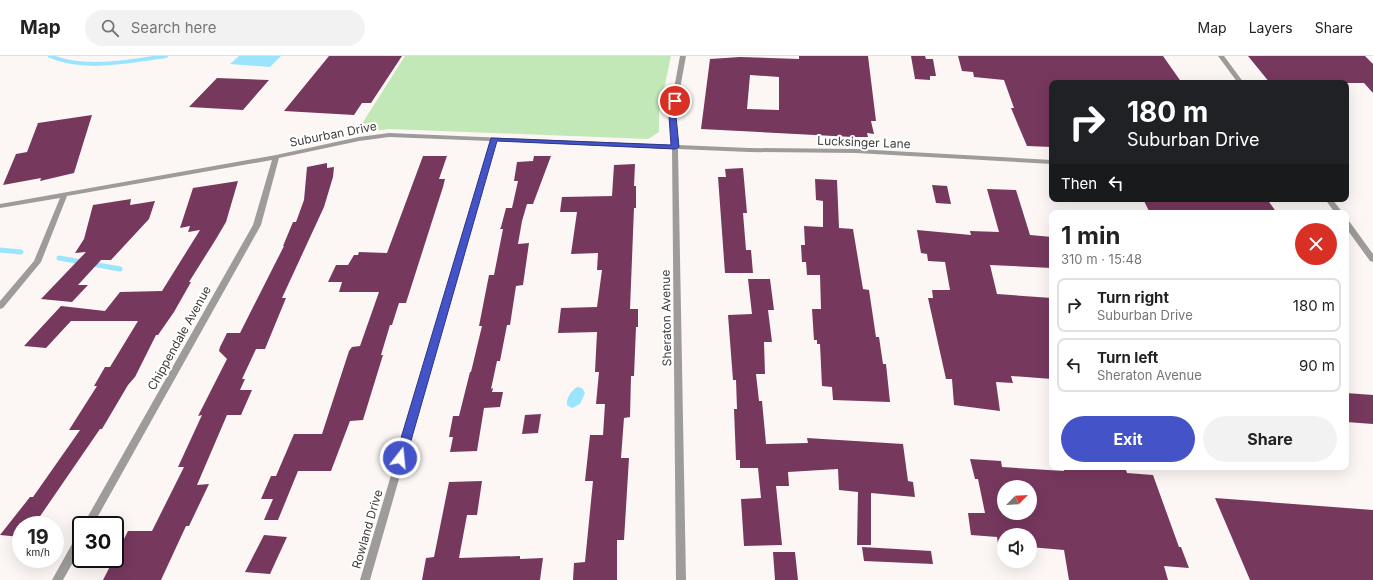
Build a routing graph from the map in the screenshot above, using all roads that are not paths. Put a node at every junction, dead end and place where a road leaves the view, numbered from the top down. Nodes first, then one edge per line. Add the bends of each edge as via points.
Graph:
1 (684, 56) edge
2 (1221, 56) edge
3 (1239, 80) edge
4 (494, 139) junction
5 (675, 147) junction
6 (276, 157) junction
7 (1049, 162) edge
8 (64, 195) junction
9 (1330, 202) edge
10 (0, 206) edge
11 (1337, 210) edge
12 (1349, 227) edge
13 (1373, 259) edge
14 (0, 306) edge
15 (93, 516) edge
16 (72, 554) edge
17 (57, 580) edge
18 (365, 580) edge
19 (681, 580) edge

1 - 5 street, Sheraton Avenue via 672,116
2 - 3 street
4 - 5 street, Suburban Drive
4 - 6 street, Suburban Drive via 389,135
4 - 18 street, Rowland Drive
5 - 7 street, Lucksinger Lane via 856,152
5 - 19 street, Sheraton Avenue
6 - 8 street, Suburban Drive
6 - 15 street, Chippendale Avenue via 257,225
8 - 10 street, Suburban Drive
8 - 14 street via 37,262
9 - 11 street
12 - 13 street
16 - 17 street

